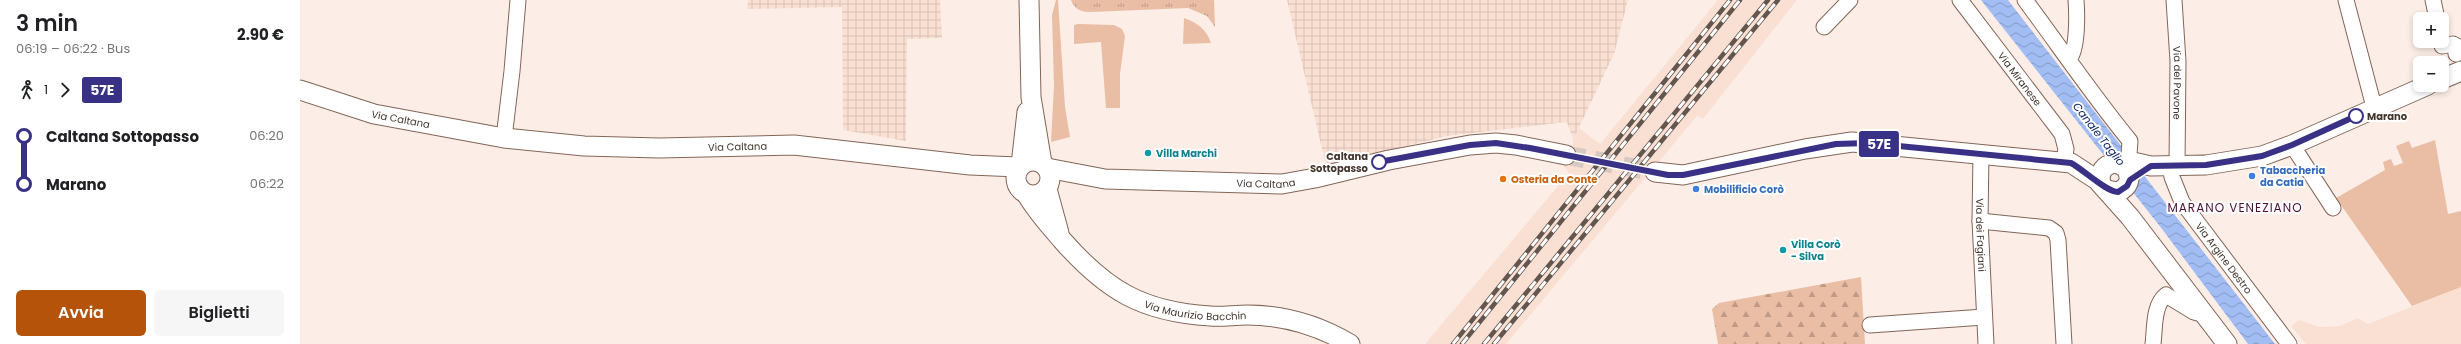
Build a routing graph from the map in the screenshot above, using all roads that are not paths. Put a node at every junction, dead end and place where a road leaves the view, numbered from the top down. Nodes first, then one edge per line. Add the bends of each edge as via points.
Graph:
1 (518, 0) edge
2 (1029, 0) edge
3 (1850, 0) edge
4 (1960, 0) edge
5 (2025, 0) edge
6 (2076, 0) edge
7 (2174, 0) edge
8 (2346, 0) edge
9 (2433, 0) edge
10 (2436, 12) edge
11 (1824, 27) dead end
12 (2449, 45) edge
13 (2461, 52) edge
14 (2069, 59) junction
15 (2461, 71) edge
16 (2449, 76) edge
17 (300, 90) edge
18 (2413, 91) edge
19 (1031, 97) junction
20 (2374, 107) junction
21 (504, 138) junction
22 (2292, 145) junction
23 (1981, 154) junction
24 (1566, 155) tunnel mouth
25 (2068, 163) junction
26 (1044, 166) junction
27 (2174, 166) junction
28 (1655, 172) tunnel mouth
29 (1021, 178) junction
30 (1105, 179) junction
31 (2118, 179) junction
32 (1047, 188) junction
33 (2333, 208) dead end
34 (1980, 220) junction
35 (1060, 238) junction
36 (2201, 310) junction
37 (1984, 317) junction
38 (1870, 325) dead end
39 (1350, 344) edge
40 (1986, 344) edge
41 (2064, 344) edge
42 (2153, 344) edge
43 (2227, 344) edge
44 (2289, 344) edge

1 - 21 street
2 - 19 main road
3 - 11 street
4 - 25 street, Via Miranese via 2062,134
5 - 14 street
6 - 14 street via 2075,42
7 - 27 street, Via del Pavone via 2178,61
8 - 20 street
9 - 10 street
12 - 13 street via 2457,46 2456,54
14 - 31 street via 2087,87 2130,141
15 - 16 main road
17 - 21 main road, Via Caltana via 374,114
18 - 20 main road
19 - 26 main road
19 - 29 main road via 1025,121
20 - 22 main road
21 - 29 main road, Via Caltana via 584,146 659,148 794,145 970,165
22 - 27 main road via 2240,160
22 - 33 street
23 - 25 main road
23 - 28 main road via 1852,142 1805,149 1683,175
23 - 34 street, Via dei Fagiani
24 - 30 main road, Via Caltana via 1496,143 1389,160 1282,184
25 - 31 main road
26 - 29 main road, Via Caltana via 1031,161
26 - 30 main road, Via Caltana
26 - 32 main road, Via Maurizio Bacchin via 1050,176
27 - 31 main road via 2151,166
27 - 44 street, Via Argine Destro via 2182,202
29 - 32 main road, Via Caltana via 1038,195
29 - 35 main road, Via Maurizio Bacchin via 1047,225
30 - 32 main road, Via Caltana
31 - 36 main road
32 - 35 main road, Via Maurizio Bacchin
34 - 37 street, Via dei Fagiani
34 - 41 street via 2049,228 2056,233
35 - 39 main road, Via Maurizio Bacchin via 1111,288 1145,303 1189,314 1276,316 1310,325
36 - 42 street via 2194,312 2166,295 2159,304 2156,315
36 - 43 main road
37 - 38 street
37 - 40 street, Via dei Fagiani

